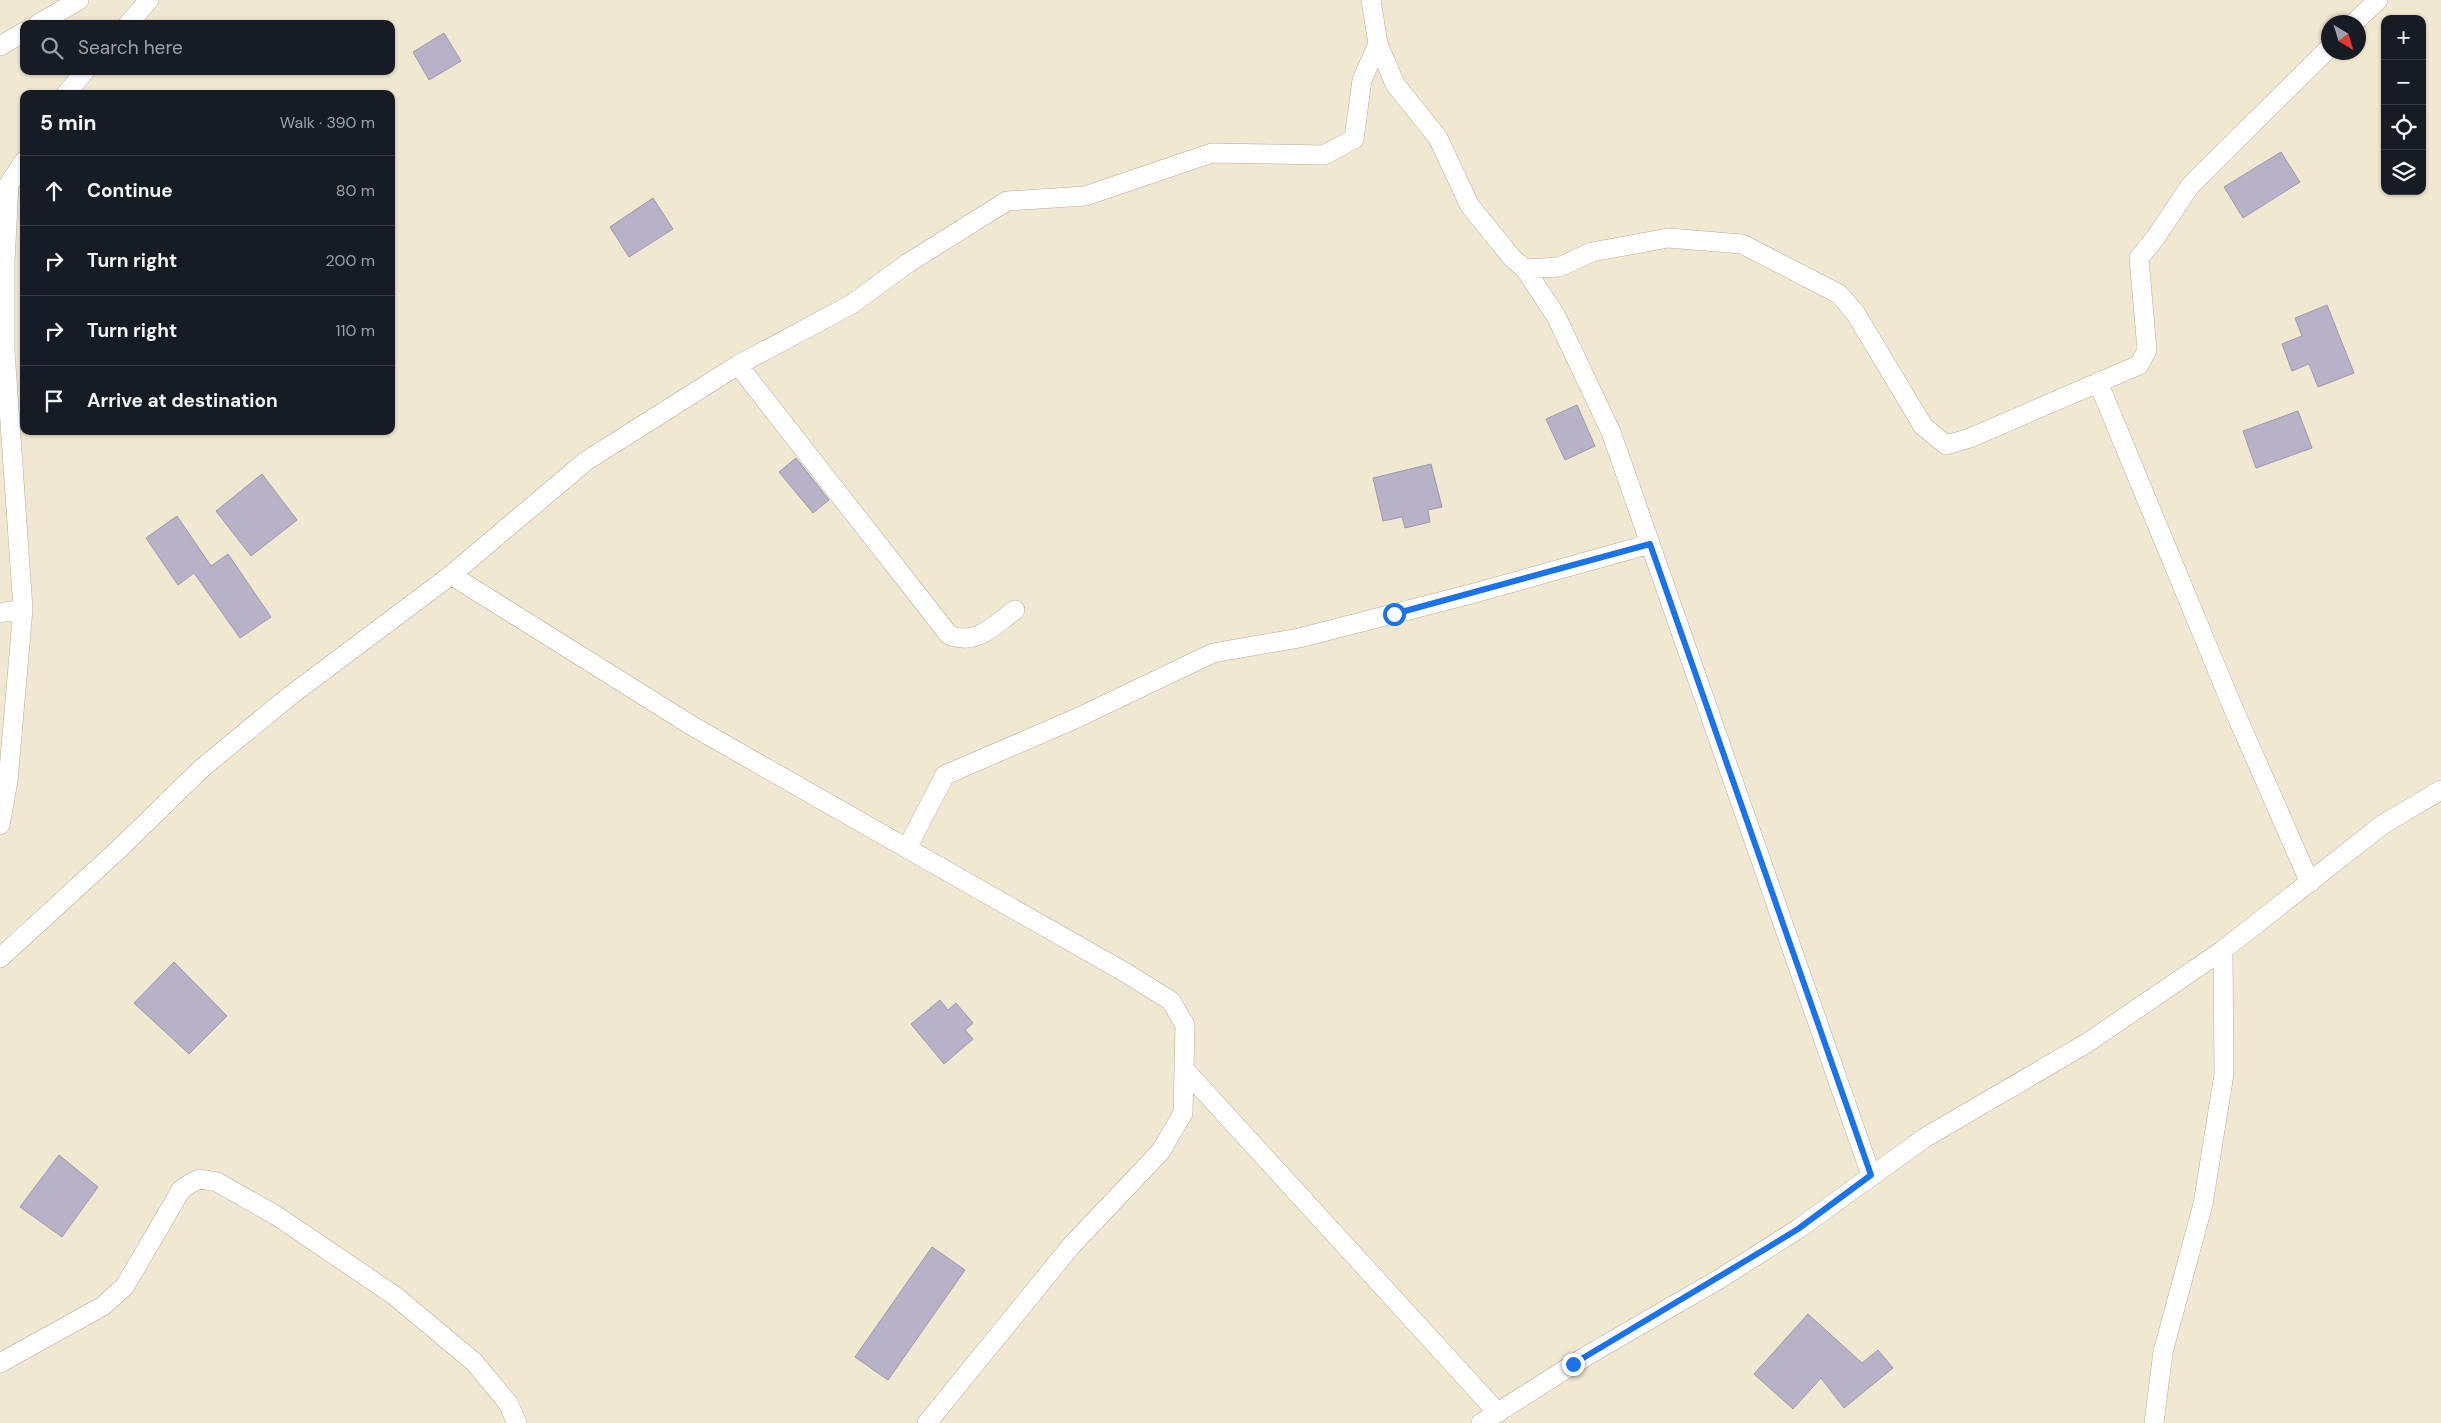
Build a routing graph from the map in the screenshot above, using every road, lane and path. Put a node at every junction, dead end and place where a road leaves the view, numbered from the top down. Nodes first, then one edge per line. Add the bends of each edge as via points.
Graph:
1 (79, 0) edge
2 (149, 0) edge
3 (1371, 0) edge
4 (2378, 0) edge
5 (2362, 15) edge
6 (45, 20) edge
7 (132, 20) edge
8 (20, 34) edge
9 (1378, 44) junction
10 (0, 46) edge
11 (2321, 56) edge
12 (82, 75) edge
13 (1362, 80) junction
14 (1395, 84) junction
15 (69, 90) edge
16 (20, 167) edge
17 (1525, 269) junction
18 (3, 348) edge
19 (738, 365) junction
20 (2098, 382) junction
21 (1650, 544) junction
22 (451, 575) junction
23 (23, 609) junction
24 (1015, 610) dead end
25 (0, 613) edge
26 (2441, 790) edge
27 (0, 825) edge
28 (907, 848) junction
29 (2310, 883) junction
30 (2223, 950) junction
31 (0, 958) edge
32 (1184, 1070) junction
33 (1871, 1175) junction
34 (0, 1362) edge
35 (1498, 1414) junction
36 (517, 1423) edge
37 (927, 1423) edge
38 (1481, 1423) edge
39 (2154, 1423) edge

1 - 6 street
2 - 7 street
3 - 9 street
4 - 5 street
8 - 10 street
9 - 13 street
9 - 14 street
11 - 20 street via 2190,186 2139,258 2147,350 2139,365
12 - 15 street
13 - 14 street
13 - 19 street via 1354,139 1324,155 1212,153 1085,196 1007,200 852,304
14 - 17 street via 1438,138 1470,206
16 - 18 street via 9,184
17 - 20 street via 1559,267 1592,252 1668,238 1742,244 1839,294 1856,314 1923,426 1946,445 1970,438
17 - 21 street via 1556,316 1611,432
18 - 23 street
19 - 22 street via 586,461
19 - 24 street via 949,635 962,640 976,638
20 - 29 street via 2231,704
21 - 28 street via 1318,633 1214,653 1077,718 945,774
21 - 33 street
22 - 28 street via 694,727
22 - 31 street via 202,768
23 - 25 street
23 - 27 street via 8,781
26 - 29 street via 2382,825
28 - 32 street via 1171,1001 1185,1025
29 - 30 street
30 - 33 street via 2087,1043 1926,1137
30 - 39 street via 2224,1074 2203,1204 2163,1352
32 - 35 street
32 - 37 street via 1183,1112 1161,1151 1071,1246
33 - 35 street via 1798,1229 1588,1355
34 - 36 street via 103,1306 125,1286 181,1190 200,1179 217,1182 277,1216 396,1296 474,1362 508,1403
35 - 38 street

